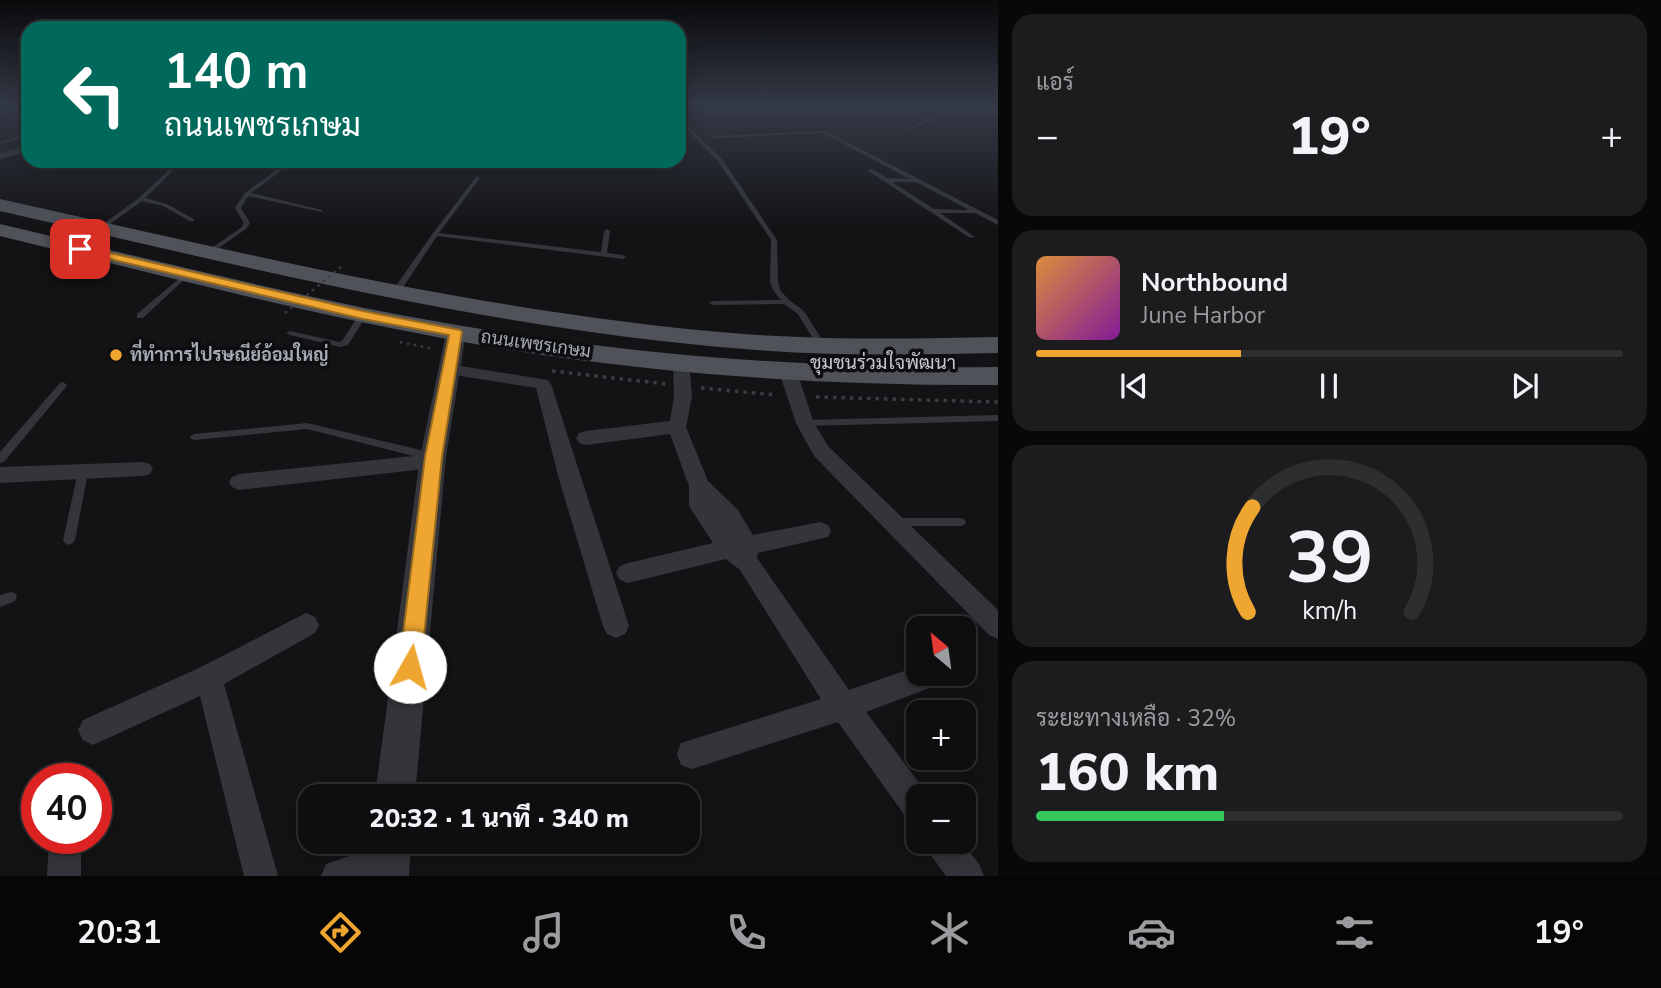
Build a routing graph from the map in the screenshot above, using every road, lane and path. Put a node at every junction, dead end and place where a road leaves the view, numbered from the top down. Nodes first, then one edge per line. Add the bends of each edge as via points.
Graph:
1 (705, 147) edge
2 (853, 147) edge
3 (21, 150) edge
4 (0, 156) edge
5 (281, 169) dead end
6 (870, 170) dead end
7 (170, 171) dead end
8 (477, 178) dead end
9 (886, 180) junction
10 (919, 181) junction
11 (247, 194) junction
12 (141, 199) junction
13 (0, 205) edge
14 (320, 211) dead end
15 (933, 211) junction
16 (978, 212) junction
17 (192, 220) dead end
18 (998, 223) edge
19 (101, 228) junction
20 (0, 230) edge
21 (607, 232) dead end
22 (435, 234) junction
23 (972, 237) dead end
24 (208, 253) junction
25 (604, 254) junction
26 (623, 257) dead end
27 (342, 266) dead end
28 (187, 274) junction
29 (395, 293) junction
30 (786, 302) junction
31 (713, 303) dead end
32 (285, 313) dead end
33 (363, 315) junction
34 (140, 316) dead end
35 (456, 332) junction
36 (290, 333) dead end
37 (998, 345) edge
38 (822, 346) junction
39 (681, 363) junction
40 (448, 369) junction
41 (788, 372) junction
42 (998, 376) edge
43 (63, 385) dead end
44 (998, 418) edge
45 (805, 423) junction
46 (677, 427) junction
47 (194, 437) dead end
48 (586, 438) dead end
49 (0, 459) edge
50 (433, 459) junction
51 (143, 469) dead end
52 (83, 471) junction
53 (0, 475) edge
54 (239, 482) dead end
55 (892, 522) junction
56 (960, 523) dead end
57 (820, 531) dead end
58 (69, 540) dead end
59 (741, 552) junction
60 (628, 573) dead end
61 (306, 625) dead end
62 (616, 626) dead end
63 (998, 627) edge
64 (209, 678) junction
65 (906, 684) edge
66 (844, 706) junction
67 (93, 730) dead end
68 (692, 754) dead end
69 (396, 784) edge
70 (906, 791) edge
71 (65, 854) edge
72 (951, 854) edge
73 (388, 859) edge
74 (64, 876) edge
75 (261, 876) edge
76 (338, 876) edge
77 (967, 876) edge

1 - 30 lane via 720,160 774,240 774,282
2 - 10 lane
3 - 4 street
5 - 11 lane
6 - 9 lane
7 - 12 lane
8 - 22 lane
9 - 10 lane
9 - 15 lane
10 - 16 lane
11 - 14 lane
11 - 24 lane via 238,208 247,223 244,228
12 - 17 lane via 165,205
12 - 19 lane
13 - 19 main road, ถนนเพชรเกษม
15 - 16 lane
15 - 23 lane
16 - 18 lane
19 - 24 main road, ถนนเพชรเกษม
20 - 28 main road, ถนนเพชรเกษม
21 - 25 lane
22 - 25 lane
22 - 29 lane
24 - 29 main road, ถนนเพชรเกษม
25 - 26 lane
27 - 32 path, bridge
28 - 33 main road, ถนนเพชรเกษม
28 - 34 lane
29 - 38 main road, ถนนเพชรเกษม via 616,329
30 - 31 lane
30 - 38 lane via 801,313
33 - 35 main road, ถนนเพชรเกษม
33 - 36 lane via 340,345
35 - 39 main road, ถนนเพชรเกษม
35 - 40 street
37 - 38 main road, ถนนเพชรเกษม
39 - 41 main road, ถนนเพชรเกษม
39 - 46 street via 682,415
40 - 50 street
40 - 62 street via 533,382 546,390
41 - 42 main road, ถนนเพชรเกษม
41 - 45 street
43 - 49 lane
44 - 45 lane
45 - 55 street via 821,451
46 - 48 street
46 - 59 street via 699,486 700,506
47 - 50 lane via 307,426
50 - 54 street
50 - 69 street
51 - 52 street
52 - 53 street
52 - 58 lane
55 - 56 lane
55 - 63 street
57 - 59 street
59 - 60 street
59 - 66 street
61 - 64 street
64 - 67 street
64 - 75 street
65 - 66 street
66 - 68 street
66 - 70 street
71 - 74 street
72 - 77 street
73 - 76 street

